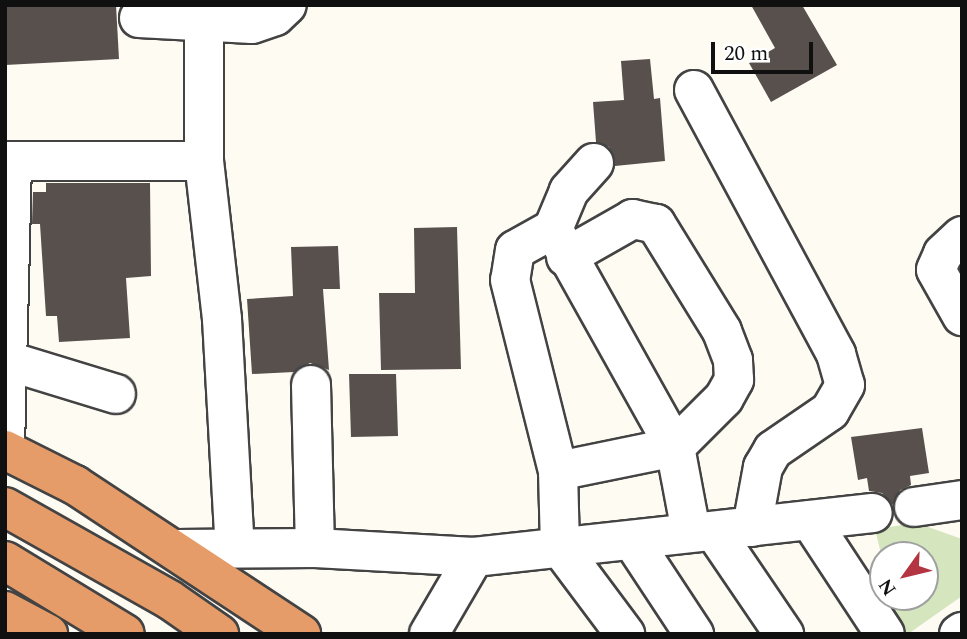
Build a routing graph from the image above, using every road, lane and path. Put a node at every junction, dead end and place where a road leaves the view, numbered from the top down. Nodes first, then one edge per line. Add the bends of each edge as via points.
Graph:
1 (287, 5) edge
2 (205, 13) edge
3 (139, 23) edge
4 (694, 90) dead end
5 (204, 160) junction
6 (9, 161) edge
7 (594, 163) dead end
8 (962, 236) edge
9 (559, 243) junction
10 (962, 316) edge
11 (8, 361) edge
12 (312, 384) dead end
13 (116, 394) dead end
14 (676, 447) junction
15 (5, 449) edge
16 (558, 471) junction
17 (962, 500) edge
18 (914, 506) dead end
19 (5, 507) edge
20 (873, 513) dead end
21 (810, 520) junction
22 (752, 527) junction
23 (703, 532) junction
24 (632, 540) junction
25 (560, 547) junction
26 (235, 548) junction
27 (315, 548) junction
28 (176, 549) junction
29 (474, 557) junction
30 (5, 561) edge
31 (5, 611) edge
32 (48, 634) edge
33 (125, 634) edge
34 (219, 634) edge
35 (301, 634) edge
36 (429, 634) edge
37 (625, 634) edge
38 (694, 634) edge
39 (784, 634) edge
40 (886, 634) edge

1 - 2 lane via 275,16 252,24
2 - 3 lane
2 - 5 lane
4 - 22 lane via 836,354 845,385 830,411 773,450 763,467
5 - 6 lane
5 - 26 lane via 222,319
6 - 11 lane
7 - 9 lane via 569,191
8 - 10 lane via 943,254 936,270
9 - 14 lane
9 - 14 lane via 633,219 656,224 722,331 733,360 734,380 724,398
9 - 16 lane via 530,238 515,250 510,280
11 - 13 lane
11 - 15 lane
12 - 27 lane
14 - 16 lane
14 - 23 lane
15 - 28 highway via 75,485
16 - 25 lane
17 - 18 lane
19 - 34 highway via 170,600
20 - 21 lane
21 - 22 lane
21 - 40 lane
22 - 23 lane
23 - 24 lane
23 - 39 lane
24 - 25 lane
24 - 38 lane
25 - 29 lane
25 - 37 lane
26 - 27 lane
26 - 28 lane
27 - 29 lane
28 - 35 highway
29 - 36 lane
30 - 33 highway
31 - 32 highway

